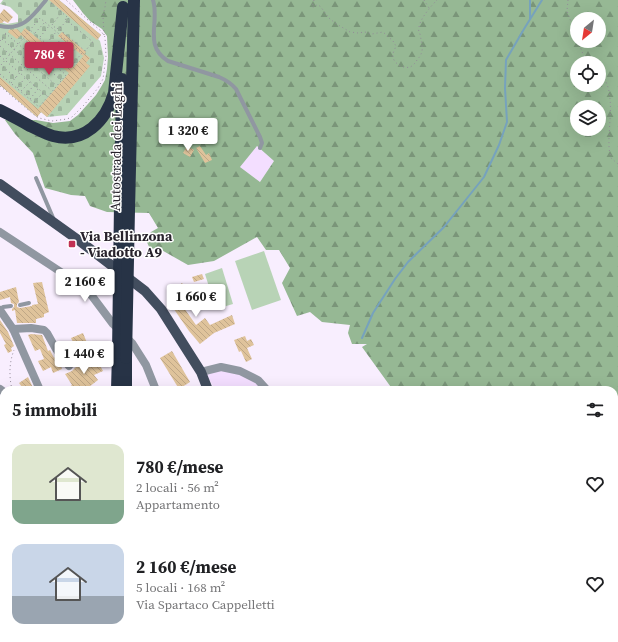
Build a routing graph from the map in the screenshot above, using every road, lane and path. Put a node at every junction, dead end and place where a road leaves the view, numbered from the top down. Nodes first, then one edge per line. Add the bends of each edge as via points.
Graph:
1 (46, 0) edge
2 (66, 0) edge
3 (106, 0) edge
4 (134, 0) edge
5 (153, 0) edge
6 (314, 0) edge
7 (424, 0) edge
8 (437, 0) edge
9 (568, 0) edge
10 (123, 3) edge
11 (429, 8) junction
12 (59, 10) dead end
13 (62, 12) junction
14 (70, 17) dead end
15 (570, 19) edge
16 (67, 20) junction
17 (45, 22) junction
18 (0, 26) edge
19 (49, 26) junction
20 (59, 29) junction
21 (30, 30) junction
22 (54, 30) junction
23 (56, 32) junction
24 (35, 34) junction
25 (58, 34) junction
26 (63, 37) junction
27 (105, 37) junction
28 (23, 38) junction
29 (40, 38) junction
30 (2, 39) junction
31 (0, 41) edge
32 (67, 41) junction
33 (46, 43) junction
34 (19, 44) junction
35 (72, 45) junction
36 (0, 46) edge
37 (76, 48) junction
38 (14, 49) junction
39 (53, 49) junction
40 (38, 51) junction
41 (57, 53) junction
42 (9, 54) junction
43 (0, 56) edge
44 (34, 56) junction
45 (62, 56) junction
46 (5, 60) junction
47 (66, 60) junction
48 (29, 62) junction
49 (0, 65) edge
50 (25, 67) junction
51 (20, 73) junction
52 (0, 74) edge
53 (26, 77) junction
54 (16, 78) junction
55 (62, 80) junction
56 (30, 81) junction
57 (606, 82) edge
58 (11, 83) junction
59 (34, 85) junction
60 (0, 86) edge
61 (57, 86) junction
62 (17, 88) junction
63 (39, 88) junction
64 (52, 91) junction
65 (21, 92) junction
66 (43, 92) junction
67 (25, 96) junction
68 (48, 96) junction
69 (30, 99) junction
70 (34, 103) junction
71 (0, 110) edge
72 (260, 148) dead end
73 (618, 164) edge
74 (36, 178) dead end
75 (0, 184) edge
76 (125, 207) junction
77 (56, 224) junction
78 (0, 232) edge
79 (29, 303) dead end
80 (20, 304) dead end
81 (11, 306) dead end
82 (1, 309) edge
83 (13, 329) junction
84 (16, 346) dead end
85 (122, 355) junction
86 (68, 366) dead end
87 (201, 372) junction
88 (12, 386) edge
89 (38, 386) edge
90 (118, 386) edge
91 (126, 386) edge
92 (154, 386) edge
93 (206, 386) edge
94 (263, 386) edge

1 - 18 lane via 24,23 15,27
2 - 27 path
3 - 27 path via 103,16
4 - 76 highway, Autostrada dei Laghi
5 - 72 lane via 157,52 168,61 226,80 231,84 260,137
6 - 11 path via 312,8 320,6 329,18 345,30 372,34 383,32 396,46 392,56 394,60 407,67 413,65 422,55 418,27
7 - 11 path
8 - 11 path
9 - 15 path via 567,11
10 - 71 highway via 114,93 96,125 74,136 56,136 40,131
10 - 76 highway, Autostrada dei Laghi
12 - 13 path
13 - 16 path
13 - 20 path via 52,25
14 - 16 path
16 - 20 path
16 - 20 path via 93,42 86,51
17 - 19 path
17 - 21 path via 40,18
17 - 24 path
19 - 22 path
19 - 29 path
20 - 22 path via 56,27
20 - 25 path via 61,31
21 - 24 path
21 - 28 path
22 - 23 path
23 - 25 path
23 - 33 path
24 - 29 path
25 - 26 path
26 - 32 path
26 - 39 path
27 - 60 path via 103,79 84,106 72,117 52,121 38,118
28 - 34 path
28 - 40 path
29 - 33 path
30 - 31 path
30 - 34 path via 7,33
30 - 38 path
32 - 35 path
32 - 41 path
33 - 39 path
34 - 38 path
34 - 44 path
35 - 37 path
35 - 45 path
36 - 42 path
37 - 47 path
37 - 47 path via 82,53 72,65
38 - 42 path
38 - 48 path
39 - 41 path
40 - 44 path
40 - 55 path via 66,75
41 - 45 path
42 - 46 path
42 - 50 path
43 - 46 path
44 - 48 path
44 - 55 path
45 - 47 path
46 - 49 path
46 - 51 path
48 - 50 path
48 - 61 path
49 - 54 path
50 - 51 path
50 - 64 path
51 - 53 path
51 - 54 path
52 - 58 path
53 - 56 path
53 - 62 path
54 - 58 path
55 - 61 path
56 - 59 path
56 - 65 path
57 - 73 path via 610,96 609,145 611,158
58 - 62 path
59 - 63 path
59 - 67 path
61 - 64 path
62 - 65 path
63 - 66 path
63 - 69 path
64 - 68 path
65 - 67 path
66 - 68 path
66 - 70 path
67 - 69 path
68 - 70 path via 39,107
69 - 70 path
74 - 77 lane
75 - 77 main road
76 - 85 highway, Autostrada dei Laghi, bridge
77 - 87 main road via 145,290 161,309
78 - 92 street via 73,280 92,296 113,324 132,343 146,365
79 - 80 lane
81 - 82 lane
82 - 83 street
83 - 86 street via 44,330
83 - 89 street
84 - 88 path via 10,364
85 - 90 highway, Autostrada dei Laghi
85 - 91 highway, Autostrada dei Laghi
87 - 93 main road
87 - 94 street via 221,368 240,371 258,380

